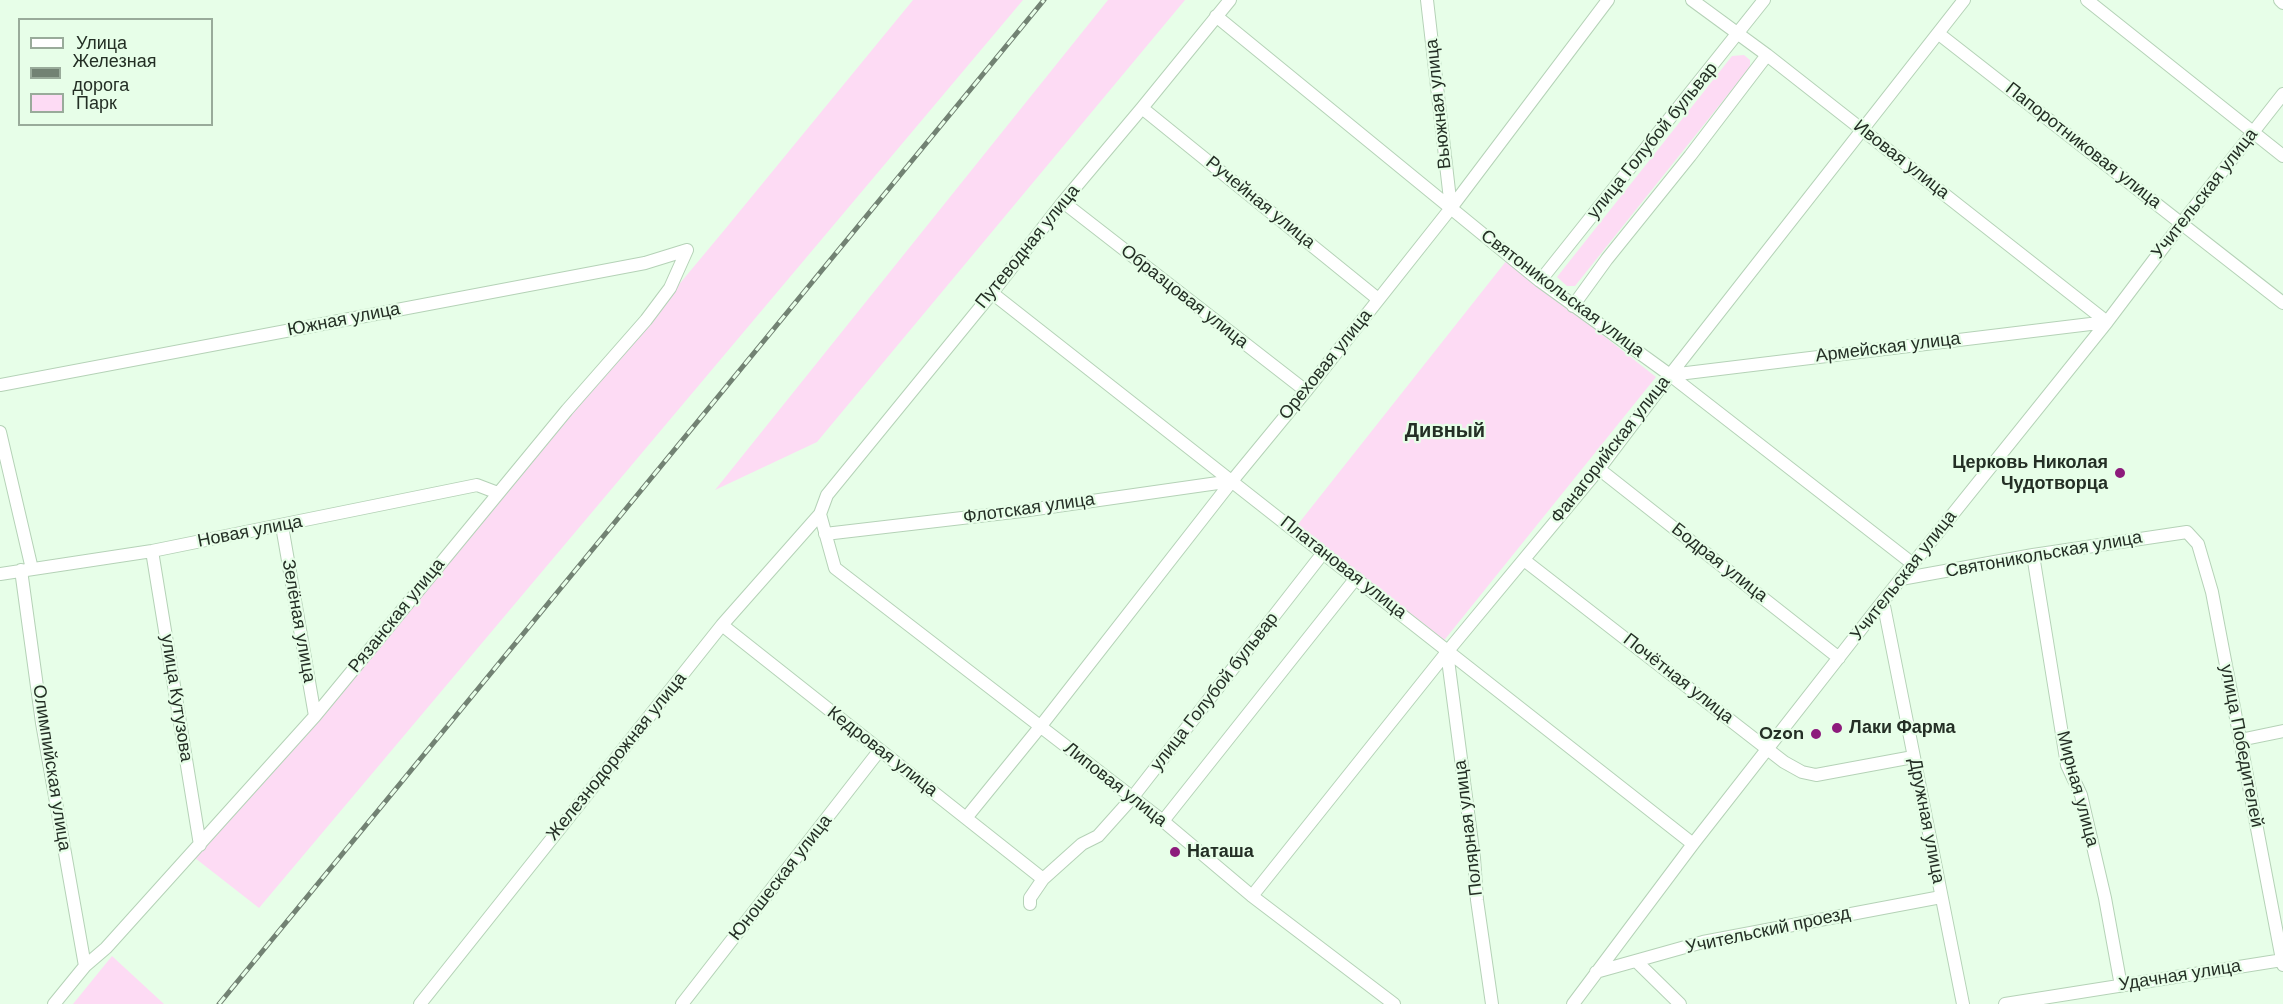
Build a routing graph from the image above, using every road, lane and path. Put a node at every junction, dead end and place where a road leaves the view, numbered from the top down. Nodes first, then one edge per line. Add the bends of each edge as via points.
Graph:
1 (1230, 0) edge
2 (1427, 0) edge
3 (1608, 0) edge
4 (1692, 0) edge
5 (1964, 0) edge
6 (2087, 0) edge
7 (1762, 1) edge
8 (1216, 16) junction
9 (1738, 34) junction
10 (1939, 34) junction
11 (1767, 55) junction
12 (2283, 94) edge
13 (1143, 108) junction
14 (1862, 129) junction
15 (2253, 132) junction
16 (2283, 156) edge
17 (1063, 202) junction
18 (1451, 208) junction
19 (2181, 224) junction
20 (687, 250) joint
21 (1540, 281) junction
22 (992, 293) junction
23 (1378, 299) junction
24 (2283, 303) edge
25 (1573, 306) junction
26 (2107, 322) junction
27 (1670, 375) junction
28 (0, 385) edge
29 (1306, 392) junction
30 (0, 432) edge
31 (1599, 469) junction
32 (1232, 481) junction
33 (498, 493) junction
34 (820, 514) junction
35 (282, 526) junction
36 (2187, 532) joint
37 (825, 534) junction
38 (152, 551) junction
39 (1323, 553) junction
40 (2033, 555) junction
41 (1524, 560) junction
42 (1913, 564) junction
43 (26, 569) junction
44 (0, 574) edge
45 (1356, 578) junction
46 (1901, 579) junction
47 (1883, 601) junction
48 (722, 625) junction
49 (1447, 652) junction
50 (1839, 658) junction
51 (315, 716) junction
52 (1040, 727) junction
53 (2283, 731) edge
54 (2240, 740) junction
55 (1768, 749) junction
56 (879, 751) junction
57 (1913, 757) junction
58 (1132, 798) junction
59 (966, 818) junction
60 (1163, 821) junction
61 (1693, 844) junction
62 (200, 845) junction
63 (1043, 879) junction
64 (1252, 896) junction
65 (1941, 897) junction
66 (1030, 904) dead end
67 (1636, 961) junction
68 (2283, 962) edge
69 (85, 966) junction
70 (1596, 972) junction
71 (2121, 986) junction
72 (54, 1004) edge
73 (420, 1004) edge
74 (682, 1004) edge
75 (1394, 1004) edge
76 (1492, 1004) edge
77 (1573, 1004) edge
78 (1680, 1004) edge
79 (1963, 1004) edge
80 (2005, 1004) edge

1 - 8 street, Путеводная улица
2 - 18 street, Вьюжная улица
3 - 18 street, Ореховая улица
4 - 9 street, Ивовая улица
5 - 10 street, Фанагорийская улица
6 - 15 street
7 - 9 street, улица Голубой бульвар
8 - 13 street, Путеводная улица
8 - 18 street, Святоникольская улица
9 - 11 street, Ивовая улица
9 - 21 street, улица Голубой бульвар
10 - 14 street, Фанагорийская улица
10 - 19 street, Папоротниковая улица
11 - 14 street, Ивовая улица
11 - 25 street, улица Голубой бульвар
12 - 15 street, Учительская улица
13 - 17 street, Путеводная улица
13 - 23 street, Ручейная улица
14 - 26 street, Ивовая улица
14 - 27 street, Фанагорийская улица
15 - 16 street
15 - 19 street, Учительская улица
17 - 22 street, Путеводная улица
17 - 29 street, Образцовая улица
18 - 21 street, Святоникольская улица
18 - 23 street, Ореховая улица
19 - 24 street, Папоротниковая улица
19 - 26 street, Учительская улица
20 - 28 street, Южная улица via 645,263
20 - 33 street, Рязанская улица via 670,288 646,320
21 - 25 street, Святоникольская улица
22 - 32 street, Платановая улица
22 - 34 street, Путеводная улица via 827,495
23 - 29 street, Ореховая улица
25 - 27 street, Святоникольская улица
26 - 27 street, Армейская улица
26 - 42 street, Учительская улица
27 - 31 street, Фанагорийская улица
27 - 42 street, Святоникольская улица
29 - 32 street, Ореховая улица
30 - 43 street, Олимпийская улица
31 - 41 street, Фанагорийская улица
31 - 50 street, Бодрая улица
32 - 37 street, Флотская улица
32 - 39 street, Платановая улица
32 - 52 street, Ореховая улица
33 - 35 street, Новая улица via 477,485
33 - 51 street, Рязанская улица
34 - 37 street
34 - 48 street, Железнодорожная улица
35 - 38 street, Новая улица
35 - 51 street, Зелёная улица
36 - 40 street, Святоникольская улица
36 - 54 street, улица Победителей via 2198,544 2209,579
37 - 52 street, Липовая улица via 835,568
38 - 43 street, Новая улица
38 - 62 street, улица Кутузова
39 - 45 street, Платановая улица
39 - 58 street, улица Голубой бульвар
40 - 46 street, Святоникольская улица
40 - 71 street, Мирная улица via 2067,765 2081,795
41 - 49 street, Фанагорийская улица
41 - 55 street, Почётная улица
42 - 46 street, Учительская улица
43 - 44 street, Новая улица
43 - 69 street, Олимпийская улица via 42,723
45 - 49 street, Платановая улица
45 - 60 street
46 - 47 street, Учительская улица
47 - 50 street, Учительская улица
47 - 57 street, Дружная улица
48 - 56 street, Кедровая улица
48 - 73 street, Железнодорожная улица
49 - 61 street, Платановая улица
49 - 64 street, Фанагорийская улица
49 - 76 street, Полярная улица
50 - 55 street, Учительская улица
51 - 62 street, Рязанская улица
52 - 58 street, Липовая улица
52 - 59 street, Ореховая улица
53 - 54 street
54 - 68 street, улица Победителей
55 - 57 street, Почётная улица via 1802,772 1816,775
55 - 61 street, Учительская улица
56 - 59 street, Кедровая улица
56 - 74 street, Юношеская улица
57 - 65 street, Дружная улица
58 - 60 street, Липовая улица
58 - 63 street, улица Голубой бульвар via 1098,836 1082,844
59 - 63 street, Кедровая улица
60 - 64 street, Липовая улица
61 - 70 street, Учительская улица
62 - 69 street, Рязанская улица
63 - 66 street, улица Голубой бульвар
64 - 75 street, Липовая улица
65 - 67 street, Учительский проезд via 1703,942
65 - 79 street, Дружная улица
67 - 70 street, Учительский проезд
67 - 78 street
68 - 71 street, Удачная улица
69 - 72 street, Рязанская улица
70 - 77 street, Учительская улица
71 - 80 street, Удачная улица

